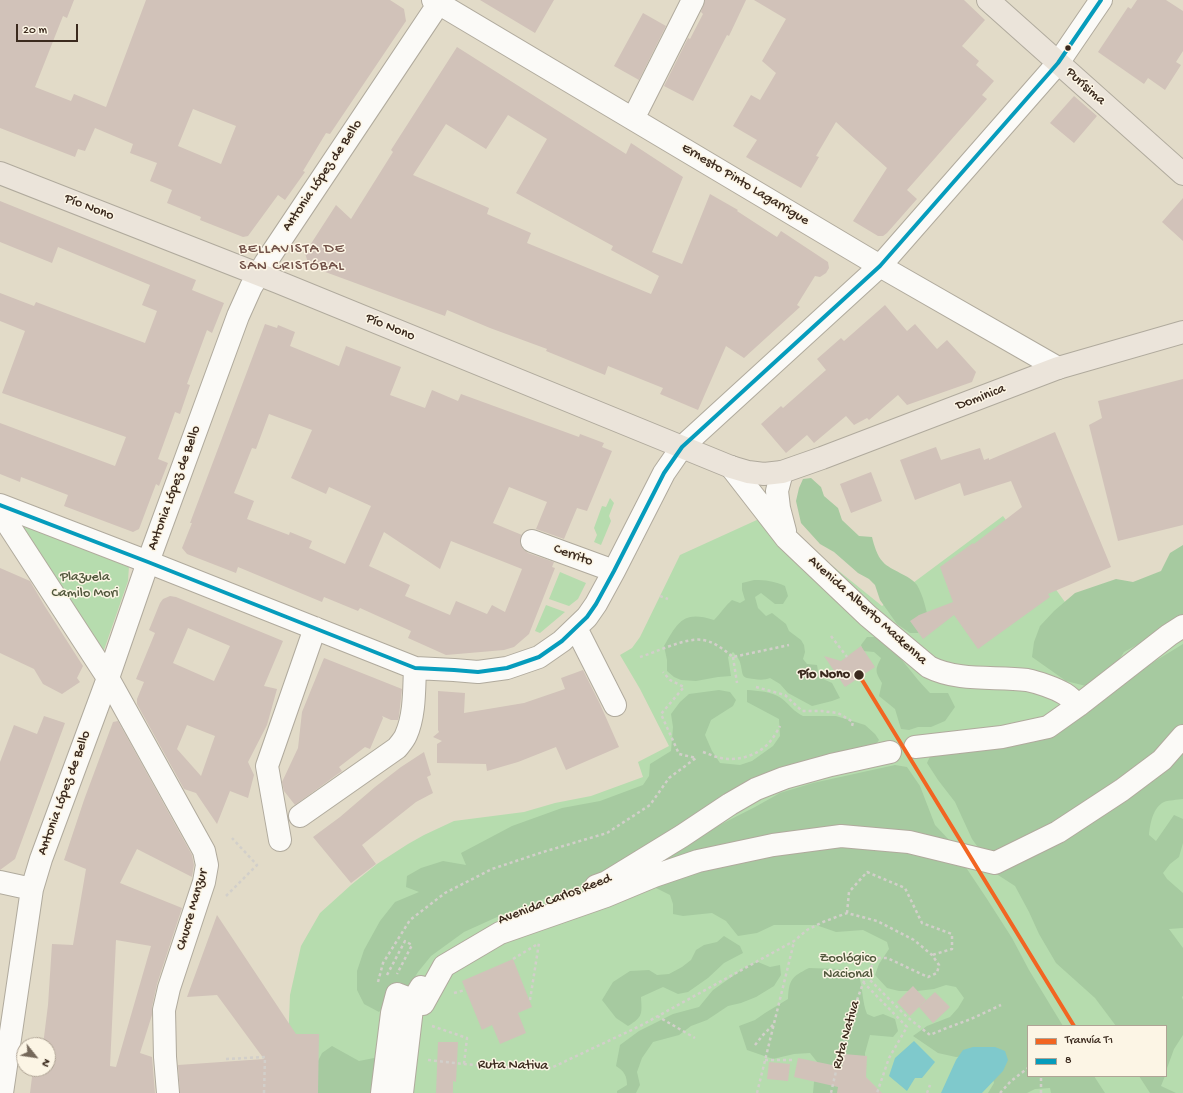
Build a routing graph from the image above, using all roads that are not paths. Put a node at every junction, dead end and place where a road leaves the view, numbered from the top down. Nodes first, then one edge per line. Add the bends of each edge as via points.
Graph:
1 (692, 0) edge
2 (988, 0) edge
3 (1101, 0) edge
4 (437, 1) edge
5 (1058, 63) junction
6 (633, 119) junction
7 (0, 173) edge
8 (1183, 174) edge
9 (880, 266) junction
10 (258, 274) junction
11 (1183, 332) edge
12 (1058, 368) junction
13 (682, 447) junction
14 (731, 467) junction
15 (782, 472) junction
16 (0, 506) edge
17 (0, 512) edge
18 (786, 538) junction
19 (532, 541) dead end
20 (148, 562) junction
21 (614, 571) junction
22 (1183, 626) edge
23 (315, 628) junction
24 (576, 628) junction
25 (415, 668) junction
26 (108, 678) junction
27 (1079, 705) junction
28 (615, 706) dead end
29 (1183, 736) edge
30 (915, 747) dead end
31 (890, 752) dead end
32 (300, 816) dead end
33 (280, 840) dead end
34 (0, 882) edge
35 (32, 889) junction
36 (406, 999) junction
37 (2, 1093) edge
38 (168, 1093) edge
39 (382, 1093) edge
40 (402, 1093) edge

1 - 6 street
2 - 5 main road, Purísima
3 - 5 street
4 - 6 street, Ernesto Pinto Lagarrigue
4 - 10 street, Antonia López de Bello
5 - 8 main road, Purísima
5 - 9 street
6 - 9 street, Ernesto Pinto Lagarrigue
7 - 10 main road, Pío Nono
9 - 12 street, Ernesto Pinto Lagarrigue
9 - 13 street
10 - 13 main road, Pío Nono
10 - 20 street, Antonia López de Bello via 238,316
11 - 12 main road, Dominica
12 - 15 main road, Dominica
13 - 14 main road, Pío Nono
13 - 21 street via 664,473
14 - 15 main road, Pío Nono via 764,474
14 - 18 street, Avenida Alberto Mackenna
15 - 18 street via 777,491
16 - 20 street
17 - 26 street, Chucre Manzur
18 - 27 street, Avenida Alberto Mackenna via 868,616 929,667 960,676 1028,680 1064,693
19 - 21 street, Cerrito
20 - 23 street
20 - 26 street, Antonia López de Bello
21 - 24 street via 596,604
22 - 27 street
23 - 25 street
23 - 33 street via 267,766
24 - 25 street via 539,656 507,668 478,672
24 - 28 street
25 - 32 street via 409,728 397,748
26 - 35 street, Antonia López de Bello via 40,859
26 - 38 street, Chucre Manzur via 204,850 207,865 164,1010
27 - 30 street via 1048,727 1002,738
29 - 36 street via 1162,760 1122,790 1058,832 995,863 909,842 841,836 773,845 698,861 500,933 444,966
31 - 36 street, Avenida Carlos Reed via 831,765 756,789 607,882 505,917 467,936 436,960
34 - 35 street
35 - 37 street, Antonia López de Bello
36 - 39 street via 392,1013
36 - 40 street, Avenida Carlos Reed

